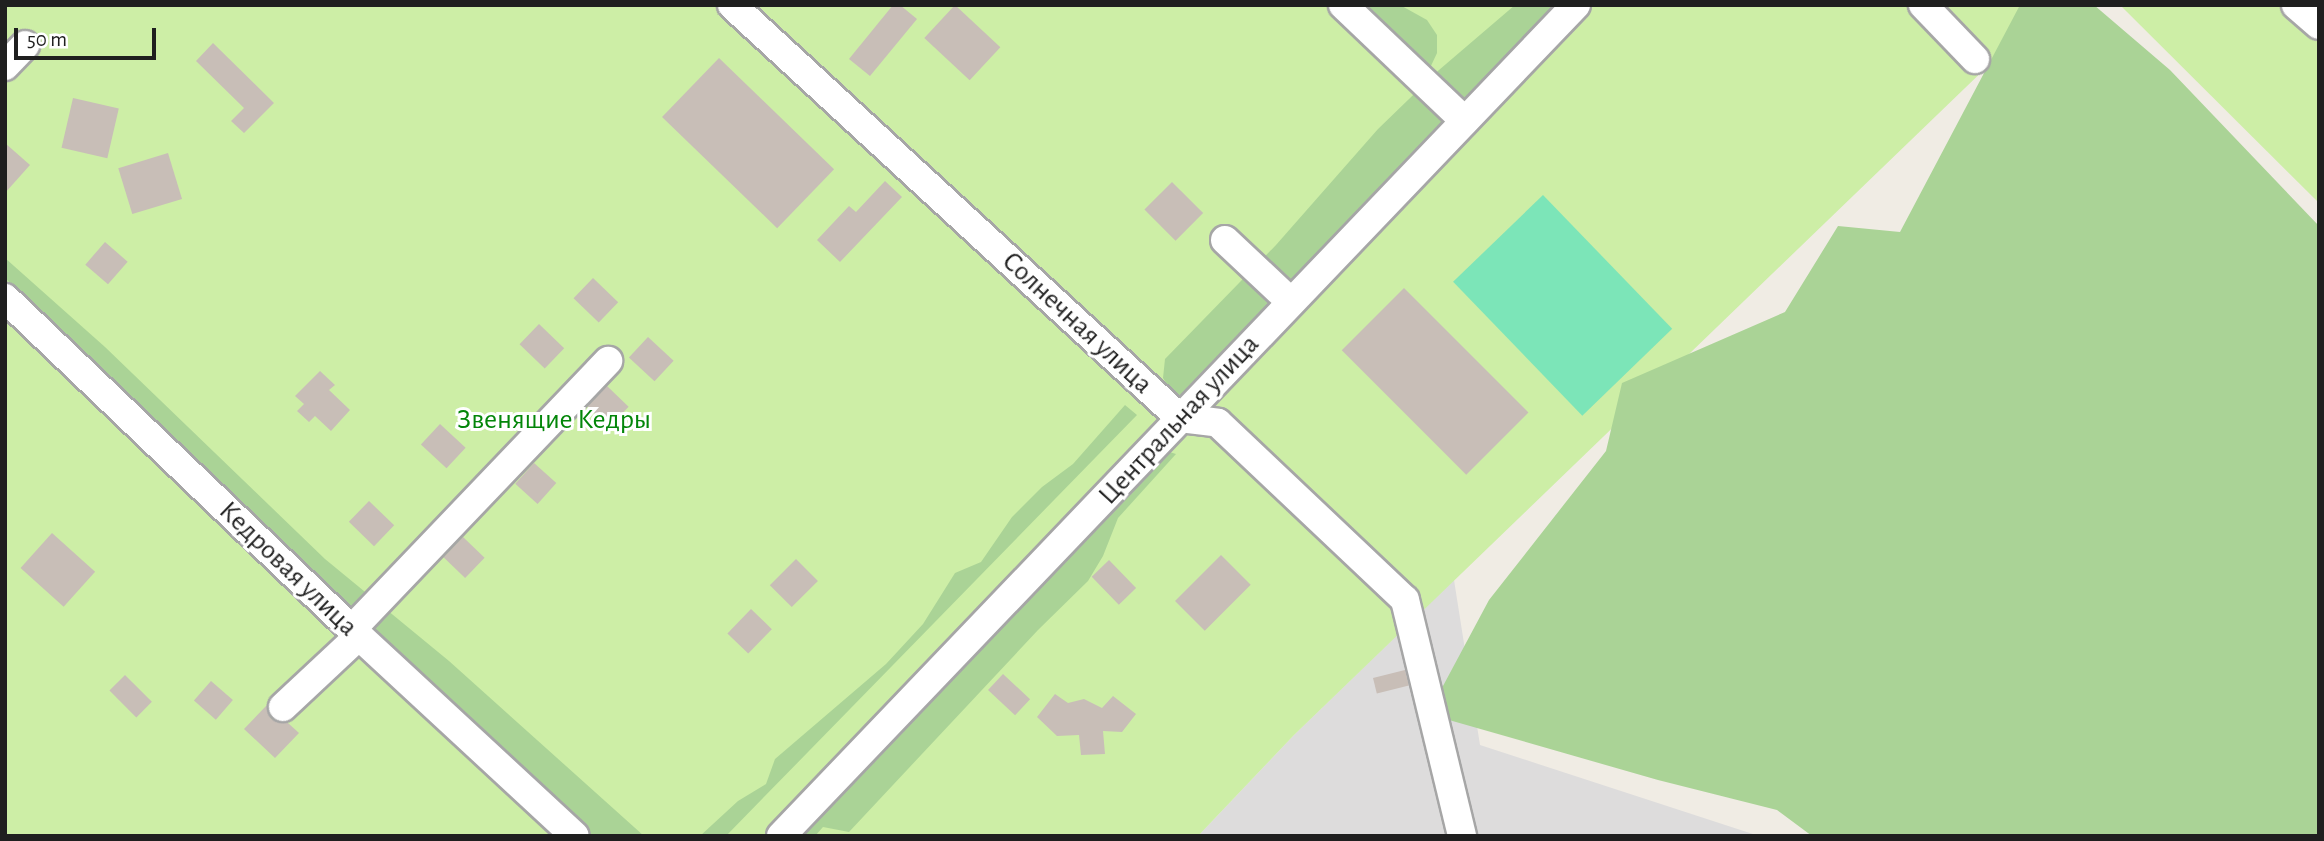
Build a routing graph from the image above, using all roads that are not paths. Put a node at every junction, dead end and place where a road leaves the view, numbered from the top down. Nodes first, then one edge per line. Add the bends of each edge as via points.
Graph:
1 (732, 5) edge
2 (1343, 5) edge
3 (1576, 5) edge
4 (1923, 5) edge
5 (2296, 5) edge
6 (2319, 25) edge
7 (25, 45) dead end
8 (1975, 58) dead end
9 (5, 66) edge
10 (1465, 121) junction
11 (1225, 240) dead end
12 (5, 298) edge
13 (1290, 301) junction
14 (608, 360) dead end
15 (1180, 418) junction
16 (355, 632) junction
17 (283, 707) dead end
18 (575, 836) edge
19 (781, 836) edge
20 (1462, 836) edge

1 - 15 street, Солнечная улица
2 - 10 street
3 - 10 street, Центральная улица
4 - 8 street
5 - 6 street
7 - 9 street
10 - 13 street, Центральная улица
11 - 13 street
12 - 16 street, Кедровая улица
13 - 15 street, Центральная улица
14 - 16 street
15 - 19 street, Центральная улица
15 - 20 street via 1218,423 1405,600
16 - 17 street
16 - 18 street, Кедровая улица

